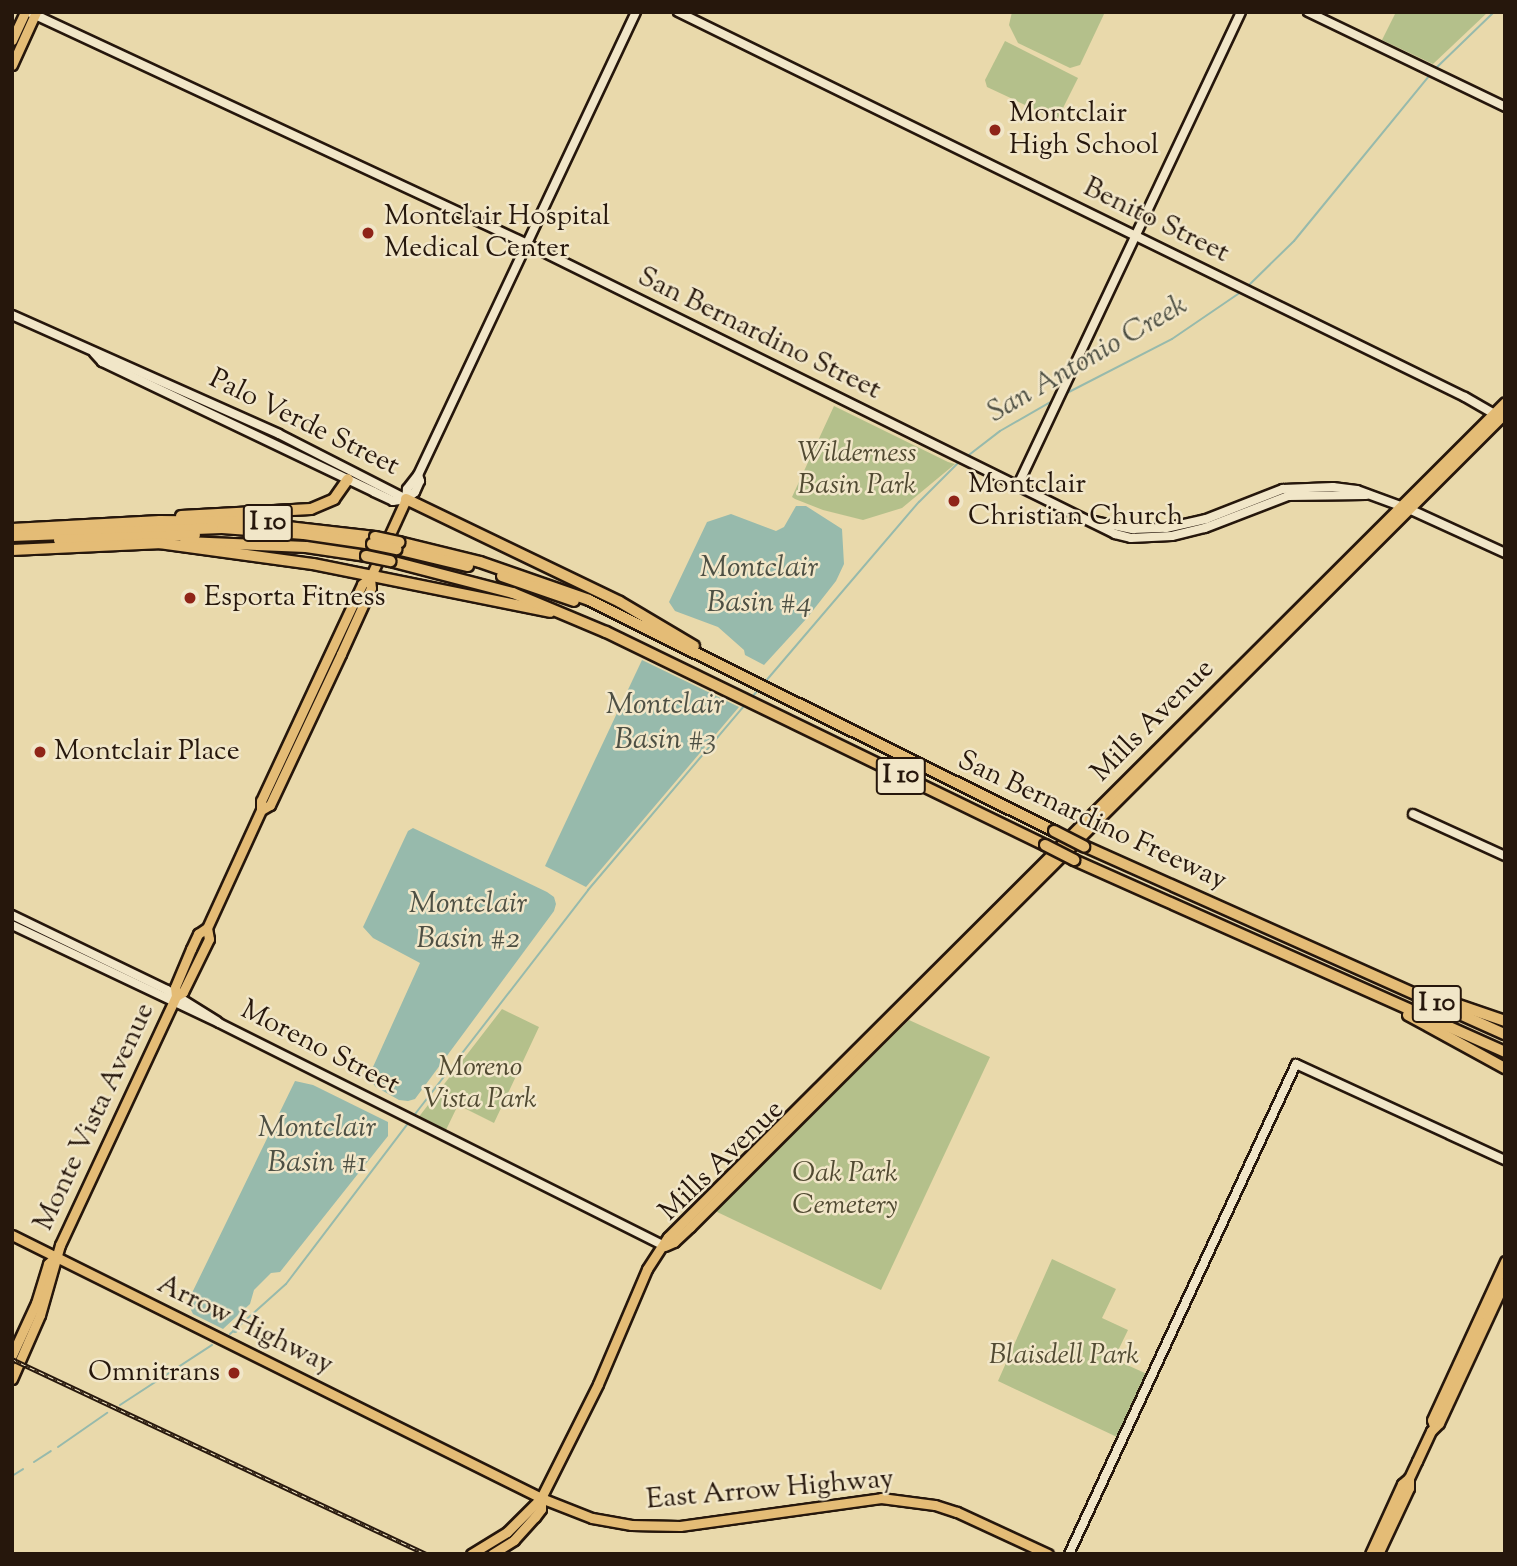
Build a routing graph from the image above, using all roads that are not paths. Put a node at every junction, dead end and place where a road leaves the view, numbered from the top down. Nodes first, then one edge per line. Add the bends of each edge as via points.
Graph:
1 (636, 12) edge
2 (678, 12) edge
3 (1241, 12) edge
4 (1308, 12) edge
5 (31, 13) edge
6 (12, 40) edge
7 (12, 65) edge
8 (1505, 107) edge
9 (1136, 236) junction
10 (525, 243) junction
11 (12, 315) edge
12 (94, 353) junction
13 (1505, 402) edge
14 (1499, 415) edge
15 (348, 479) junction
16 (1017, 487) junction
17 (388, 489) junction
18 (406, 499) junction
19 (1405, 508) junction
20 (160, 521) junction
21 (12, 526) edge
22 (12, 536) edge
23 (374, 540) junction
24 (12, 543) edge
25 (159, 543) junction
26 (264, 544) junction
27 (12, 551) edge
28 (1505, 554) edge
29 (370, 578) junction
30 (561, 613) junction
31 (715, 664) junction
32 (1413, 814) dead end
33 (1505, 856) edge
34 (12, 915) edge
35 (12, 925) edge
36 (1369, 974) junction
37 (174, 999) junction
38 (1397, 1006) junction
39 (1505, 1021) edge
40 (1505, 1034) edge
41 (1505, 1050) edge
42 (1505, 1068) edge
43 (1505, 1160) edge
44 (12, 1235) edge
45 (665, 1246) junction
46 (55, 1257) junction
47 (1505, 1261) edge
48 (1505, 1281) edge
49 (12, 1355) edge
50 (12, 1379) edge
51 (1434, 1426) junction
52 (458, 1456) joint
53 (1409, 1478) junction
54 (541, 1498) junction
55 (471, 1554) edge
56 (492, 1554) edge
57 (1048, 1554) edge
58 (1069, 1554) edge
59 (1370, 1554) edge
60 (1378, 1554) edge

1 - 10 street, Monte Vista Avenue
2 - 9 street, Benito Street
3 - 9 street
4 - 8 street
5 - 6 main road
5 - 7 main road
5 - 10 street, San Bernardino Street
9 - 14 street, Benito Street
9 - 16 street
10 - 16 street, San Bernardino Street
10 - 18 street, Monte Vista Avenue via 418,475 415,492
11 - 12 street, Palo Verde Street
12 - 15 street, Palo Verde Street via 102,362
12 - 17 street, Palo Verde Street via 118,360
13 - 14 main road, Mills Avenue
14 - 19 main road, Mills Avenue
15 - 17 street via 352,476
15 - 18 street, Palo Verde Street via 393,501
15 - 20 highway via 334,499 311,509 186,514
16 - 19 street, San Bernardino Street via 1087,522 1133,529 1206,519 1283,489 1357,490
17 - 18 street, Palo Verde Street
18 - 29 main road, Monte Vista Avenue
18 - 31 highway via 631,608
19 - 28 street, San Bernardino Street
19 - 45 main road, Mills Avenue via 690,1227
20 - 21 highway, San Bernardino Freeway / I 10
20 - 23 highway, San Bernardino Freeway / I 10 via 268,523
22 - 23 highway via 222,528
23 - 31 highway, San Bernardino Freeway / I 10, bridge via 518,575 615,612
24 - 26 highway via 199,535
25 - 26 highway, San Bernardino Freeway / I 10
25 - 27 highway, San Bernardino Freeway / I 10
25 - 29 highway via 313,564
26 - 30 highway, San Bernardino Freeway / I 10, bridge via 390,561 500,589
29 - 30 highway
29 - 37 main road, Monte Vista Avenue via 371,589 334,669 207,928 198,934
30 - 38 highway, San Bernardino Freeway / I 10, bridge via 1074,860
31 - 36 highway, San Bernardino Freeway / I 10, bridge via 1084,846
32 - 33 street
34 - 37 street, Moreno Street
35 - 37 street, Moreno Street
36 - 39 highway
36 - 40 highway, San Bernardino Freeway / I 10
37 - 45 street, Moreno Street
37 - 46 main road, Monte Vista Avenue
38 - 41 highway, San Bernardino Freeway / I 10
38 - 42 highway via 1419,1023
43 - 58 street via 1296,1064
44 - 46 main road, Arrow Highway
45 - 54 main road, Mills Avenue via 647,1269 603,1369 595,1374 594,1386
46 - 49 main road, Monte Vista Avenue via 48,1264
46 - 50 main road, Monte Vista Avenue via 40,1315
46 - 52 main road, Arrow Highway
47 - 51 main road via 1432,1420
48 - 51 main road
51 - 53 main road
52 - 54 main road, East Arrow Highway
53 - 59 main road
53 - 60 main road via 1409,1488
54 - 55 main road via 507,1532
54 - 56 main road, Mills Avenue via 535,1517 514,1540
54 - 57 main road, East Arrow Highway via 592,1518 656,1526 881,1498 909,1501 957,1512

